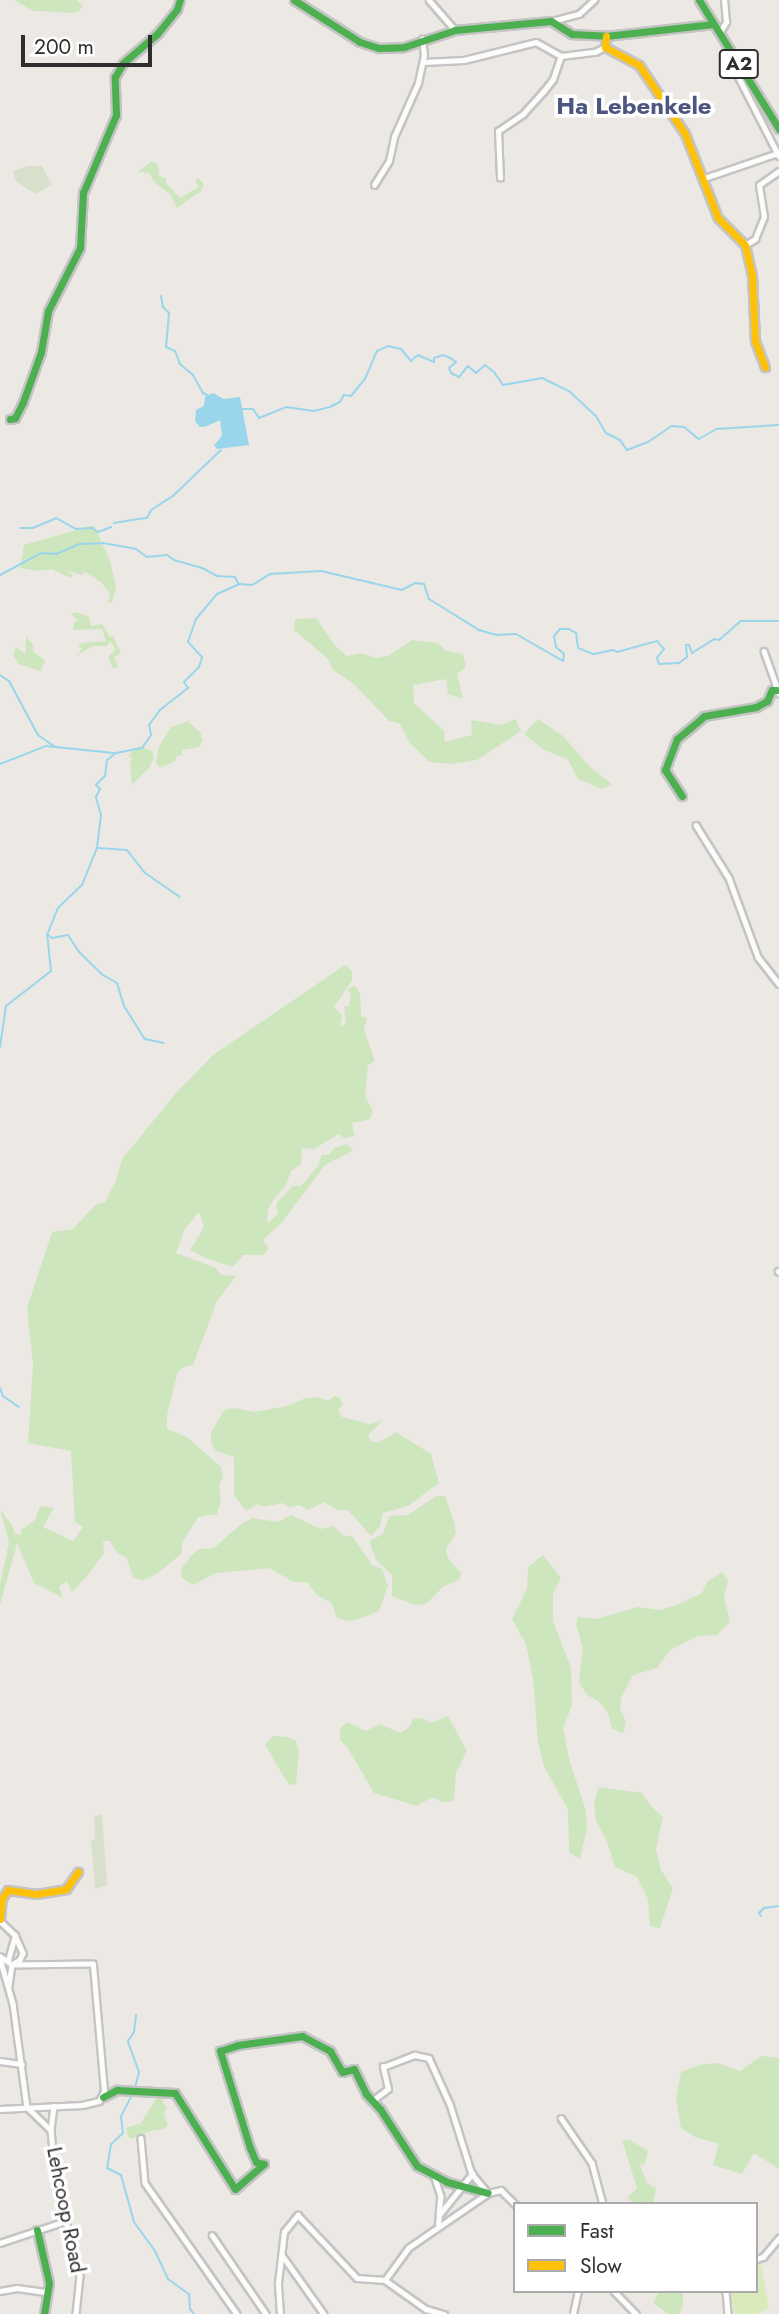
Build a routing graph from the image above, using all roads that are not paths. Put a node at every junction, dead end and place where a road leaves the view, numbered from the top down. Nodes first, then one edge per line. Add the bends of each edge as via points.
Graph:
1 (180, 0) edge
2 (295, 0) edge
3 (429, 0) edge
4 (594, 0) edge
5 (699, 0) edge
6 (724, 0) edge
7 (551, 22) junction
8 (713, 24) junction
9 (455, 30) junction
10 (720, 32) junction
11 (606, 36) junction
12 (422, 39) junction
13 (605, 47) junction
14 (561, 56) junction
15 (423, 62) junction
16 (740, 65) junction
17 (779, 129) edge
18 (778, 155) edge
19 (779, 172) edge
20 (500, 178) dead end
21 (702, 179) junction
22 (374, 185) dead end
23 (745, 245) junction
24 (765, 367) dead end
25 (10, 419) dead end
26 (764, 651) dead end
27 (778, 692) edge
28 (682, 796) dead end
29 (696, 825) dead end
30 (779, 984) edge
31 (78, 1872) dead end
32 (0, 1920) edge
33 (15, 1935) junction
34 (0, 1957) edge
35 (10, 1962) junction
36 (9, 1987) junction
37 (0, 2061) edge
38 (22, 2064) junction
39 (103, 2097) junction
40 (372, 2101) junction
41 (54, 2106) junction
42 (27, 2107) junction
43 (0, 2109) edge
44 (561, 2118) dead end
45 (51, 2130) junction
46 (141, 2138) dead end
47 (472, 2174) junction
48 (433, 2175) junction
49 (461, 2187) junction
50 (488, 2193) junction
51 (513, 2202) edge
52 (602, 2202) edge
53 (439, 2215) junction
54 (66, 2221) junction
55 (439, 2224) junction
56 (37, 2230) junction
57 (212, 2235) dead end
58 (779, 2238) edge
59 (0, 2243) edge
60 (282, 2254) junction
61 (758, 2258) edge
62 (385, 2280) junction
63 (0, 2291) edge
64 (47, 2292) junction
65 (578, 2293) edge
66 (616, 2293) edge
67 (726, 2293) edge
68 (573, 2312) edge
69 (44, 2314) edge
70 (76, 2314) edge
71 (237, 2314) edge
72 (266, 2314) edge
73 (280, 2314) edge
74 (324, 2314) edge
75 (444, 2314) edge
76 (579, 2314) edge
77 (636, 2314) edge
78 (728, 2314) edge

1 - 25 street via 157,34 123,63 115,77 116,115 83,193 80,248 48,311 41,352 23,402
2 - 12 street via 360,42 379,48 404,47
3 - 9 street
4 - 7 street via 579,14
5 - 8 street, A2
6 - 10 street via 726,22
7 - 9 street
7 - 11 street via 572,34
8 - 10 street, A2
8 - 11 street
9 - 12 street
10 - 16 street, A2
11 - 13 street
12 - 15 street
13 - 14 street
13 - 21 street via 639,65 685,134
14 - 15 street via 536,42 464,61
14 - 20 street via 554,79 523,114 498,131
15 - 22 street via 389,161
16 - 17 street, A2
16 - 18 street via 737,74
18 - 21 street
19 - 23 street via 759,185 764,217 755,239
21 - 23 street via 718,218
23 - 24 street via 752,275 755,341
26 - 27 street
27 - 28 street via 772,690 767,701 757,707 704,716 677,739 665,770
29 - 30 street via 729,878 758,957
31 - 32 street via 65,1889 36,1894 8,1890 2,1898
32 - 33 street
33 - 35 street
33 - 35 street via 22,1957
34 - 35 street
34 - 36 street
35 - 36 street
35 - 39 street via 93,1964
36 - 38 street
37 - 38 street
38 - 42 street
39 - 40 street via 117,2090 175,2093 234,2189 264,2164 256,2162 239,2119 220,2051 226,2047 302,2036 311,2039 330,2051 342,2072 354,2069
39 - 41 street via 82,2105
40 - 47 street via 388,2089 383,2067 415,2056 429,2058 450,2104
40 - 48 street via 417,2166
41 - 42 street
41 - 45 street, Lehcoop Road
42 - 43 street
42 - 45 street
44 - 52 street via 592,2163
45 - 54 street, Lehcoop Road via 56,2182
46 - 71 street via 145,2183
47 - 49 street
47 - 50 street
48 - 49 street
48 - 53 street via 441,2196
49 - 50 street
49 - 53 street
50 - 51 street via 502,2190
50 - 55 street
53 - 55 street
54 - 56 street
54 - 70 street, Lehcoop Road via 80,2276
55 - 62 street via 408,2248
56 - 59 street
56 - 64 street
57 - 72 street
58 - 61 street
60 - 62 street via 284,2232 299,2215 357,2278
60 - 73 street
60 - 74 street
62 - 75 street via 426,2309
63 - 64 street
64 - 69 street
65 - 68 street
66 - 77 street
67 - 78 street
68 - 76 street

